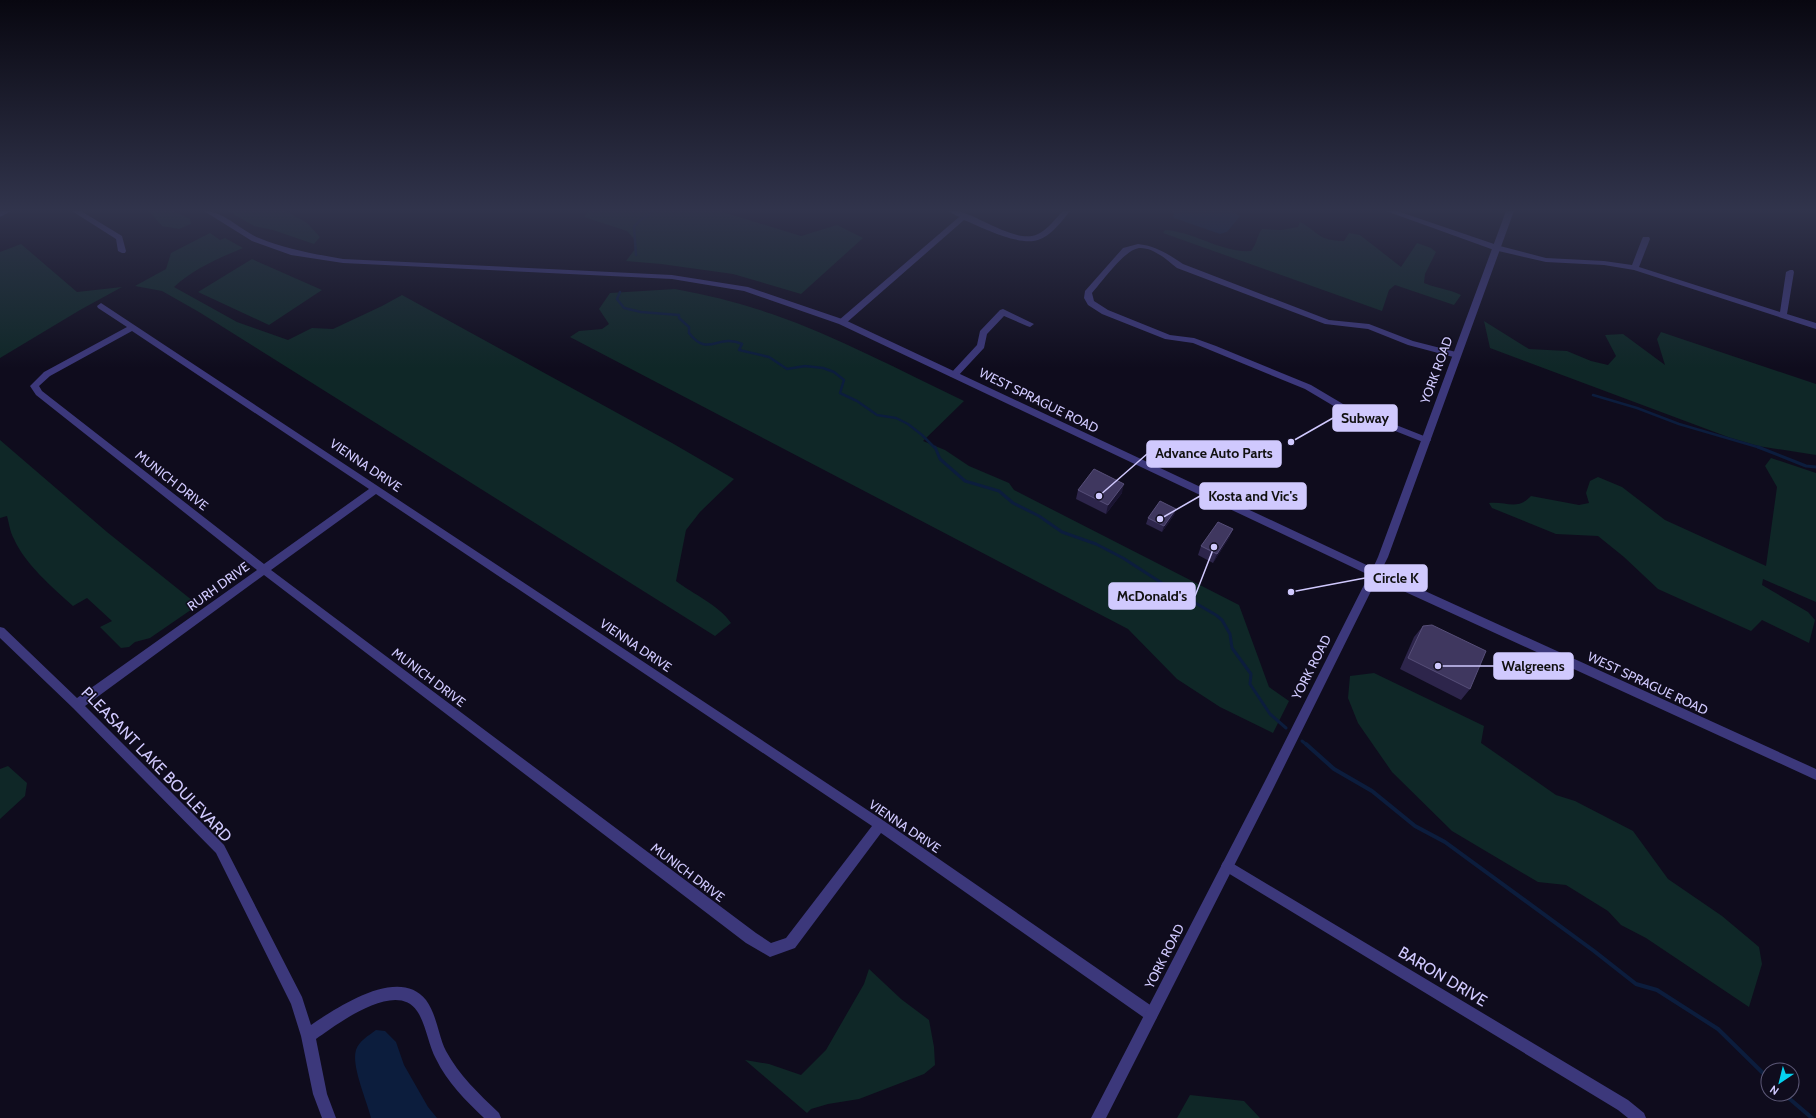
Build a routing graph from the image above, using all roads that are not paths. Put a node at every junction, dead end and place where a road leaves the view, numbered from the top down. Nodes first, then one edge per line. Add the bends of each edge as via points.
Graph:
1 (388, 263) edge
2 (910, 263) edge
3 (1114, 263) edge
4 (1176, 263) edge
5 (1491, 263) edge
6 (1605, 263) edge
7 (1637, 263) edge
8 (1635, 268) junction
9 (1790, 272) dead end
10 (101, 306) dead end
11 (1783, 315) junction
12 (842, 322) junction
13 (1030, 324) dead end
14 (1816, 326) edge
15 (133, 327) junction
16 (1457, 355) junction
17 (954, 375) junction
18 (1426, 440) junction
19 (376, 489) junction
20 (264, 570) junction
21 (1374, 573) junction
22 (0, 631) edge
23 (77, 705) junction
24 (1816, 775) edge
25 (880, 825) junction
26 (1227, 866) junction
27 (1151, 1014) junction
28 (308, 1036) junction
29 (329, 1118) edge
30 (494, 1118) edge
31 (1098, 1118) edge
32 (1639, 1118) edge

1 - 12 street, WEST SPRAGUE ROAD via 672,277 745,290
2 - 12 street
3 - 18 street via 1088,293 1091,303 1105,312 1168,337 1194,341 1213,348 1308,387 1340,406
4 - 16 street via 1328,322 1369,327 1411,343
5 - 16 street, YORK ROAD
6 - 8 street
7 - 8 street
8 - 11 street
9 - 11 street
10 - 15 street, VIENNA DRIVE
11 - 14 street
12 - 17 street, WEST SPRAGUE ROAD
13 - 17 street via 1003,312 983,333 981,346
15 - 19 street, VIENNA DRIVE
15 - 20 street, MUNICH DRIVE via 47,374 34,386 38,393
16 - 18 street, YORK ROAD
17 - 21 street, WEST SPRAGUE ROAD
18 - 21 street, YORK ROAD via 1383,557
19 - 20 street, RURH DRIVE
19 - 25 street, VIENNA DRIVE
20 - 23 street, RURH DRIVE
20 - 25 street, MUNICH DRIVE via 770,950 790,944
21 - 24 street, WEST SPRAGUE ROAD
21 - 26 street, YORK ROAD
22 - 23 street, PLEASANT LAKE BOULEVARD
23 - 28 street, PLEASANT LAKE BOULEVARD via 220,849 296,1002
25 - 27 street, VIENNA DRIVE
26 - 27 street, YORK ROAD
26 - 32 street, BARON DRIVE via 1623,1105
27 - 31 street, YORK ROAD
28 - 29 street, PLEASANT LAKE BOULEVARD via 320,1094
28 - 30 street via 355,1004 380,994 405,994 415,999 424,1009 436,1044 454,1076

